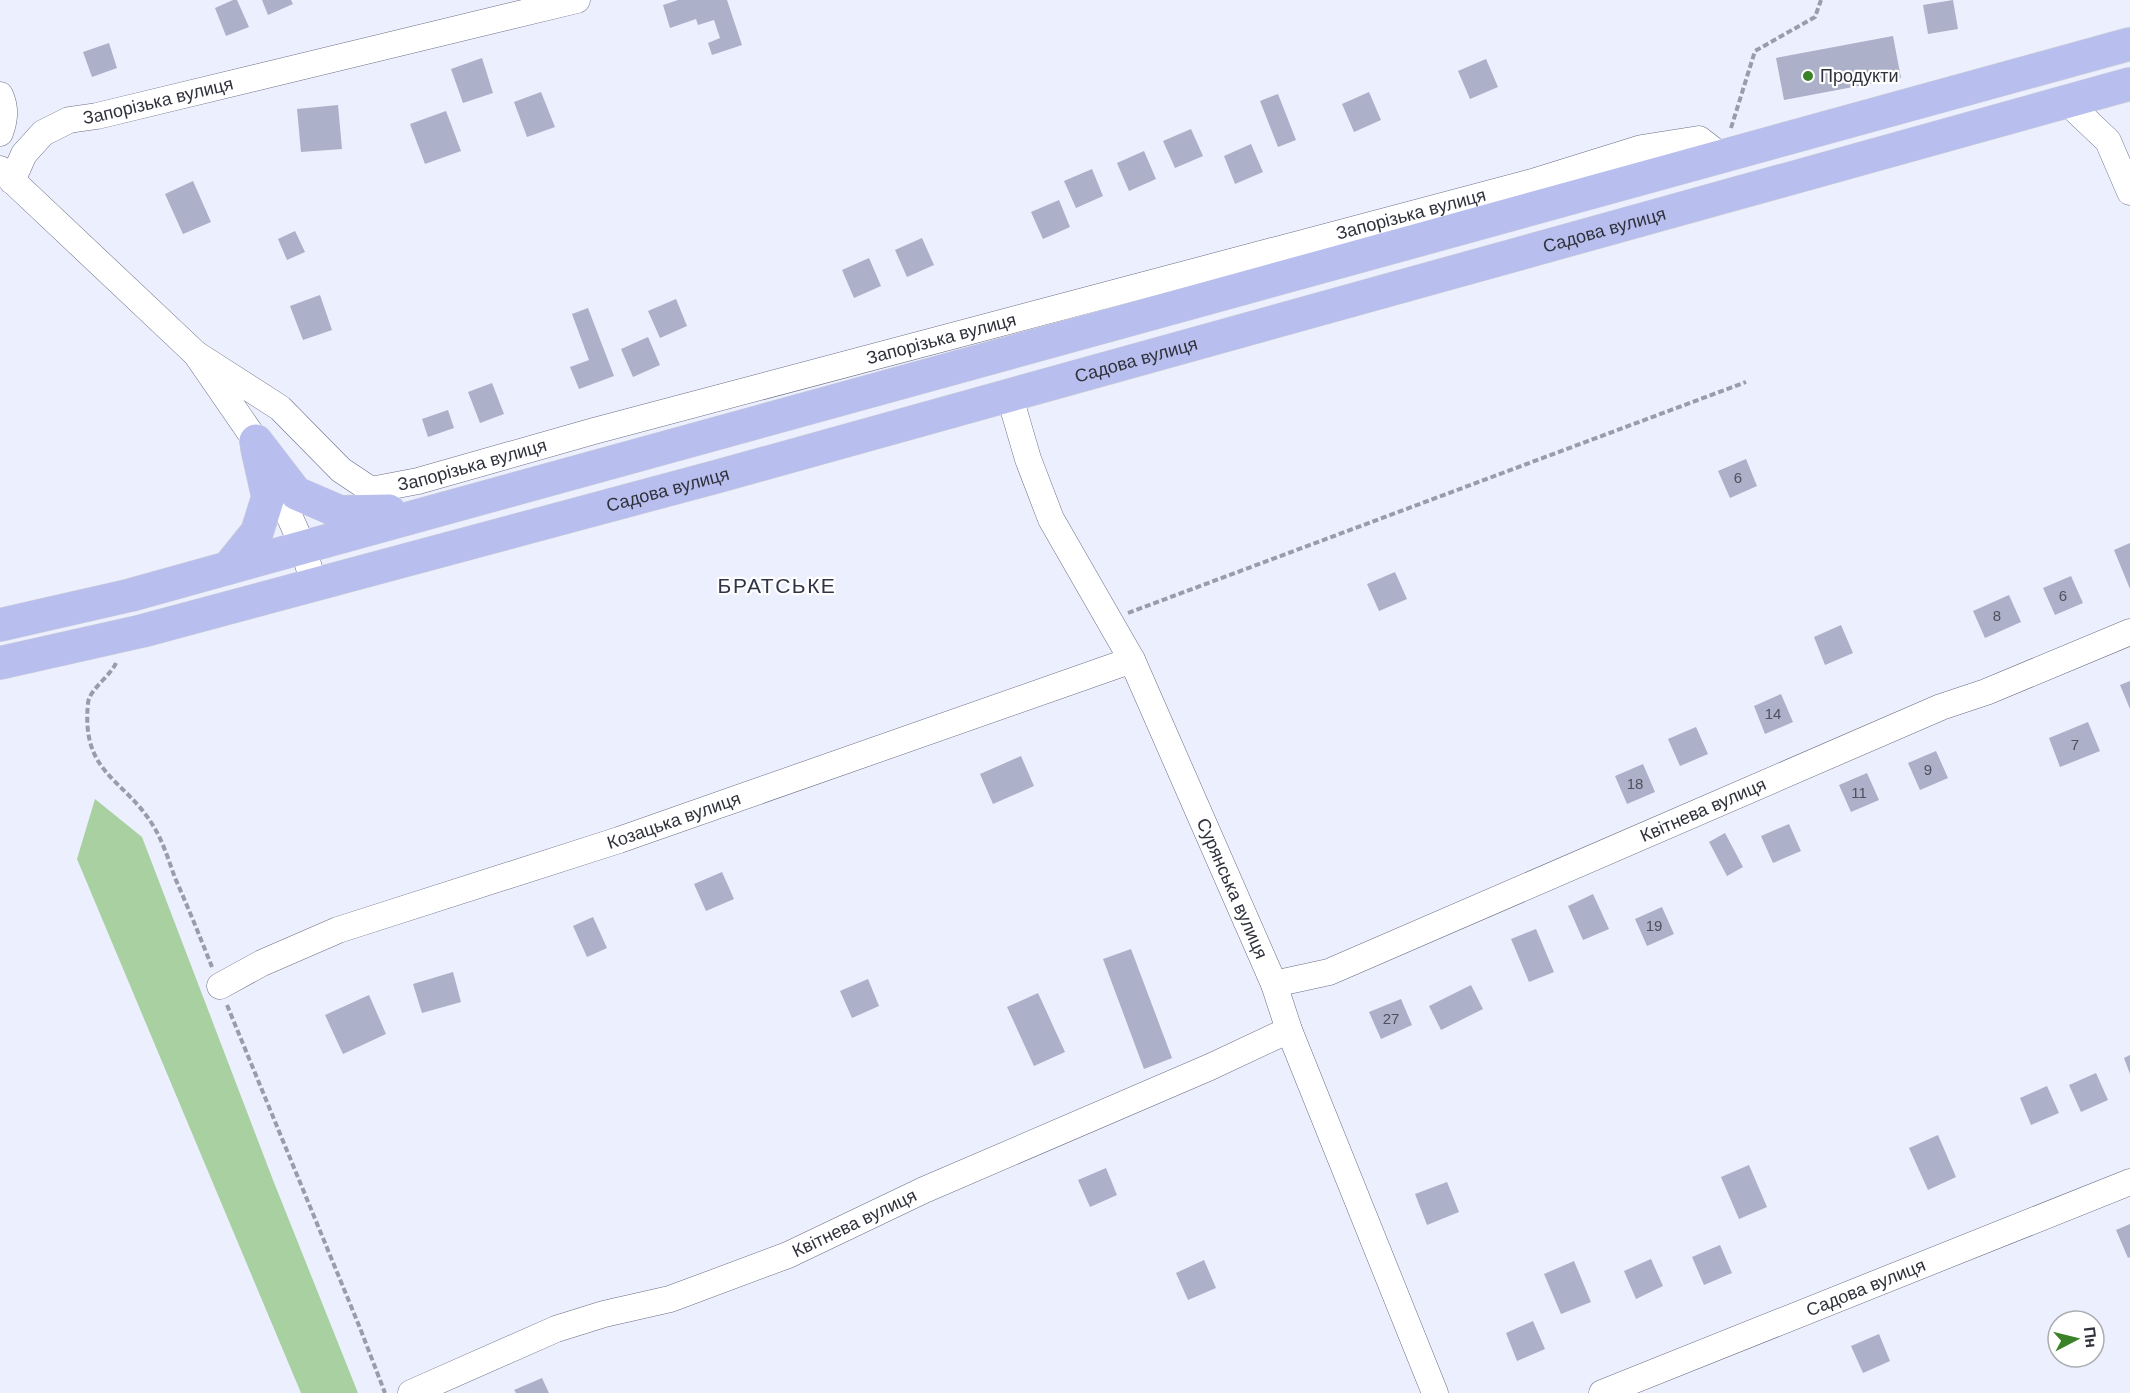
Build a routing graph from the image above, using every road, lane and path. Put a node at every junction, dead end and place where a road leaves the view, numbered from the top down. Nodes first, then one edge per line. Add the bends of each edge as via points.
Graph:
1 (578, 0) edge
2 (1821, 0) edge
3 (2130, 44) edge
4 (2130, 84) edge
5 (0, 95) edge
6 (2067, 102) junction
7 (0, 133) edge
8 (1722, 156) junction
9 (6, 175) edge
10 (2130, 192) edge
11 (196, 354) junction
12 (1746, 382) dead end
13 (1009, 394) junction
14 (256, 441) junction
15 (432, 511) junction
16 (296, 550) junction
17 (228, 568) junction
18 (314, 585) junction
19 (1109, 620) junction
20 (0, 625) edge
21 (2130, 632) edge
22 (110, 638) junction
23 (1132, 660) junction
24 (0, 663) edge
25 (1274, 984) junction
26 (220, 986) junction
27 (1289, 1030) junction
28 (2130, 1182) edge
29 (385, 1393) edge
30 (411, 1393) edge
31 (1436, 1393) edge
32 (1602, 1393) edge

1 - 9 street, Запорізька вулиця via 69,120 43,133
2 - 8 path via 1815,16 1755,51
3 - 8 main road
4 - 6 main road, Садова вулиця
5 - 7 street via 5,106
6 - 10 street via 2108,141
6 - 13 main road, Садова вулиця
8 - 11 street, Запорізька вулиця via 1699,139 1642,147 1536,181 594,430 418,481 371,490 341,471 280,408
8 - 15 main road
9 - 11 street
11 - 14 street
12 - 19 path
13 - 18 main road, Садова вулиця
13 - 19 street, Сурянська вулиця via 1051,519
14 - 15 main road via 296,493 340,512
14 - 16 street
14 - 17 main road via 268,497 257,532
15 - 16 main road
16 - 17 main road
16 - 18 street
17 - 20 main road
18 - 22 main road, Садова вулиця
19 - 23 street, Сурянська вулиця
21 - 25 street, Квітнева вулиця via 1941,707 1329,972
22 - 24 main road, Садова вулиця
22 - 26 path via 117,664 88,699 91,744 98,763 133,799 153,827
23 - 25 street, Сурянська вулиця
23 - 26 street, Козацька вулиця via 619,840 338,930
25 - 27 street, Сурянська вулиця
26 - 29 path
27 - 30 street, Квітнева вулиця via 924,1190 788,1255 669,1299 556,1329
27 - 31 street, Сурянська вулиця
28 - 32 street, Садова вулиця

